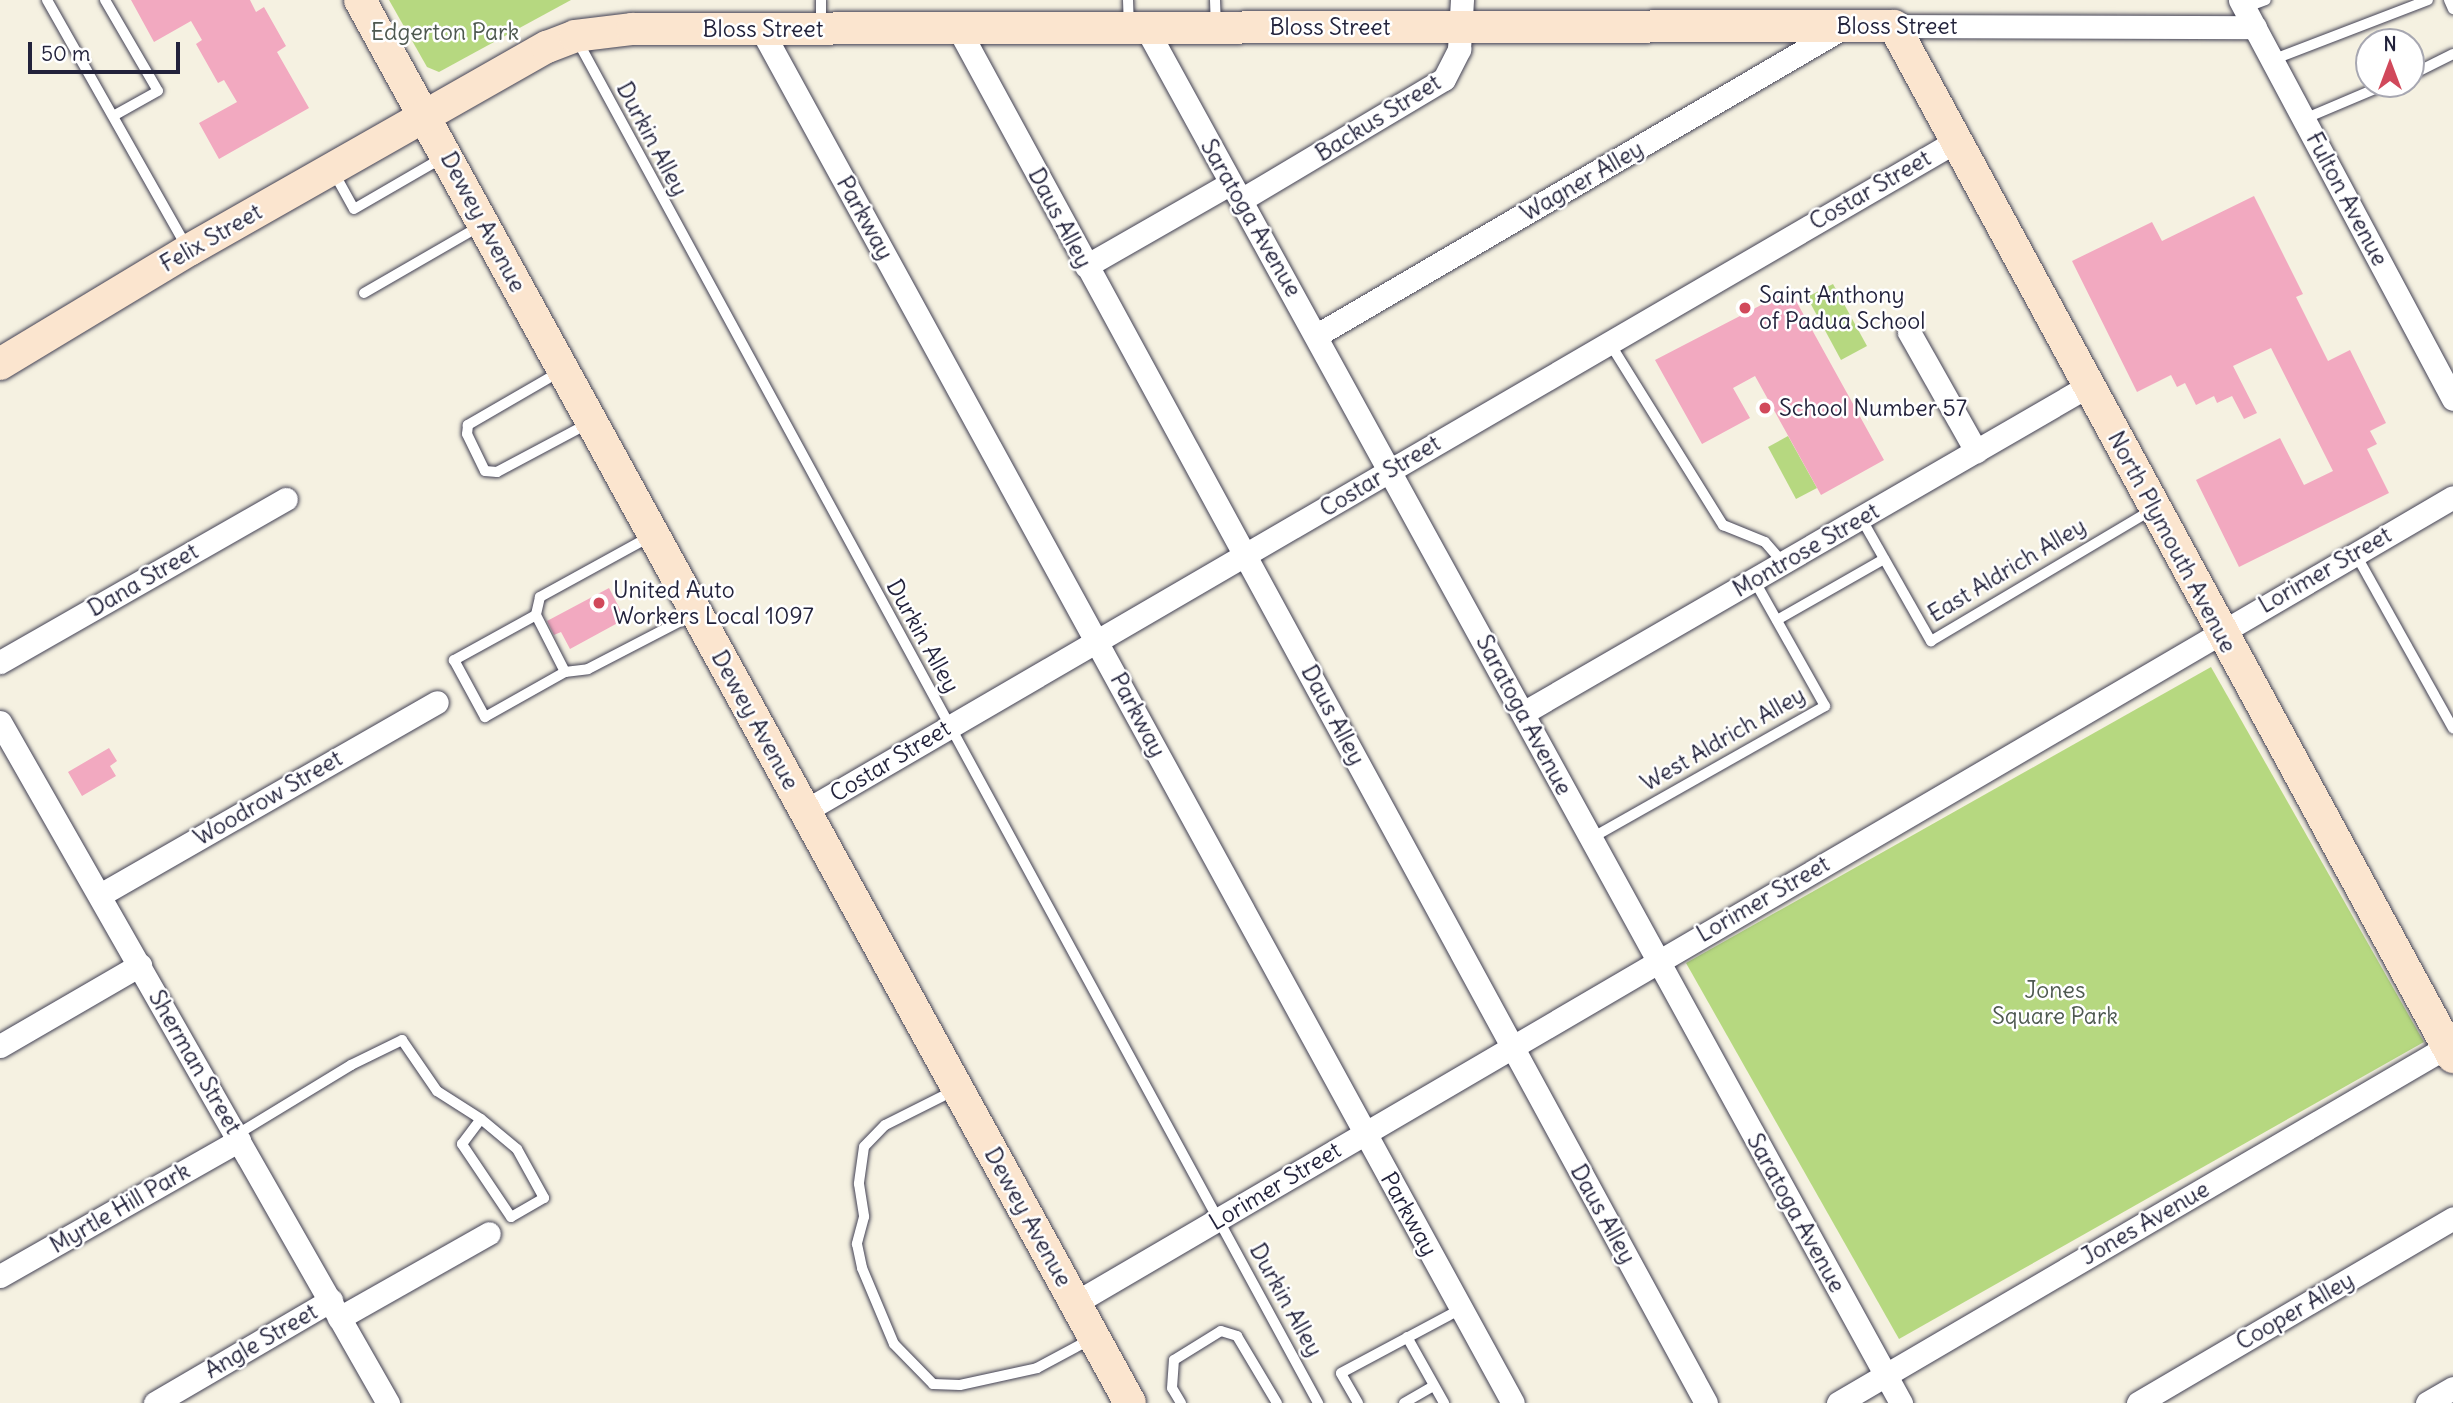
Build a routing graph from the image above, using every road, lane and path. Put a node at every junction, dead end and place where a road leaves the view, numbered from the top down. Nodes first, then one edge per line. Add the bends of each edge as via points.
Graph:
1 (47, 0) edge
2 (105, 0) edge
3 (360, 0) edge
4 (2428, 0) edge
5 (2449, 0) edge
6 (2251, 9) edge
7 (2453, 9) edge
8 (1462, 13) edge
9 (821, 14) edge
10 (1215, 14) edge
11 (1134, 18) edge
12 (1847, 26) junction
13 (1894, 26) junction
14 (958, 28) junction
15 (761, 29) junction
16 (575, 36) junction
17 (2453, 54) edge
18 (2272, 60) junction
19 (2425, 68) edge
20 (2355, 97) edge
21 (113, 116) junction
22 (425, 116) junction
23 (2304, 119) junction
24 (1956, 141) junction
25 (447, 155) junction
26 (331, 169) junction
27 (1235, 192) junction
28 (484, 224) junction
29 (189, 250) junction
30 (1086, 266) junction
31 (364, 293) dead end
32 (1909, 332) dead end
33 (1317, 335) junction
34 (1609, 342) junction
35 (0, 365) edge
36 (563, 369) junction
37 (2088, 386) junction
38 (2453, 398) edge
39 (591, 422) junction
40 (1976, 452) junction
41 (1391, 469) junction
42 (2453, 497) edge
43 (286, 499) dead end
44 (2154, 508) junction
45 (1861, 518) junction
46 (654, 535) junction
47 (2356, 553) junction
48 (1246, 555) junction
49 (1884, 559) junction
50 (1783, 563) junction
51 (1754, 580) junction
52 (696, 612) junction
53 (536, 615) junction
54 (1777, 620) junction
55 (2220, 631) junction
56 (1098, 641) junction
57 (0, 662) edge
58 (565, 672) junction
59 (437, 702) dead end
60 (1523, 713) junction
61 (0, 722) edge
62 (949, 726) junction
63 (2453, 728) edge
64 (804, 811) junction
65 (1590, 839) junction
66 (100, 895) junction
67 (1656, 962) junction
68 (139, 965) junction
69 (0, 1046) edge
70 (1512, 1046) junction
71 (2451, 1049) edge
72 (957, 1089) junction
73 (481, 1119) junction
74 (1364, 1133) junction
75 (238, 1138) junction
76 (2453, 1219) edge
77 (1218, 1220) junction
78 (489, 1233) dead end
79 (0, 1276) edge
80 (1075, 1303) junction
81 (335, 1309) junction
82 (1461, 1309) junction
83 (1094, 1338) junction
84 (1407, 1338) junction
85 (1885, 1375) junction
86 (1434, 1386) junction
87 (2453, 1388) edge
88 (155, 1403) edge
89 (388, 1403) edge
90 (1130, 1403) edge
91 (1181, 1403) edge
92 (1277, 1403) edge
93 (1318, 1403) edge
94 (1359, 1403) edge
95 (1404, 1403) edge
96 (1444, 1403) edge
97 (1513, 1403) edge
98 (1706, 1403) edge
99 (1838, 1403) edge
100 (1900, 1403) edge
101 (2138, 1403) edge
102 (2427, 1403) edge

1 - 21 lane
2 - 21 lane via 158,91
3 - 22 street, Dewey Avenue
4 - 18 lane
5 - 7 lane
6 - 13 street, Bloss Street
6 - 18 street, Fulton Avenue
8 - 10 street, Bloss Street
8 - 12 street, Bloss Street
8 - 27 street, Backus Street via 1456,61 1435,87
9 - 14 street, Bloss Street
9 - 15 street, Bloss Street
10 - 11 street, Bloss Street
11 - 14 street, Bloss Street
11 - 27 street, Saratoga Avenue
12 - 13 street, Bloss Street
12 - 33 street, Wagner Alley
13 - 24 street, North Plymouth Avenue
14 - 30 street, Daus Alley
15 - 16 street, Bloss Street via 632,29
15 - 56 street, Parkway
16 - 22 street, Bloss Street
16 - 62 lane, Durkin Alley
17 - 19 lane
18 - 23 street, Fulton Avenue
20 - 23 lane
21 - 29 lane
22 - 25 street, Dewey Avenue
22 - 26 street, Felix Street
23 - 38 street, Fulton Avenue
24 - 34 street, Costar Street
24 - 37 street, North Plymouth Avenue
25 - 26 lane via 355,209
25 - 28 street, Dewey Avenue
26 - 29 street, Felix Street
27 - 30 street, Backus Street
27 - 33 street, Saratoga Avenue
28 - 31 lane
28 - 36 street, Dewey Avenue
29 - 35 street, Felix Street
30 - 48 street, Daus Alley
32 - 40 street
33 - 41 street, Saratoga Avenue
34 - 41 street, Costar Street
34 - 50 lane via 1723,526 1765,542
36 - 39 street, Dewey Avenue
36 - 39 lane via 468,425 467,434 485,471 497,472
37 - 40 street, Montrose Street
37 - 44 street, North Plymouth Avenue
39 - 46 street, Dewey Avenue
40 - 45 street, Montrose Street
41 - 48 street, Costar Street
41 - 60 street, Saratoga Avenue
42 - 47 street, Lorimer Street
43 - 57 street, Dana Street
44 - 49 lane, East Aldrich Alley via 1931,640
44 - 55 street, North Plymouth Avenue
45 - 49 lane, East Aldrich Alley
45 - 50 street, Montrose Street
46 - 52 street, Dewey Avenue
46 - 53 lane via 540,597
47 - 55 street, Lorimer Street
47 - 63 lane
48 - 56 street, Costar Street
48 - 70 street, Daus Alley
49 - 54 lane
50 - 51 street, Montrose Street
51 - 54 lane, West Aldrich Alley
51 - 60 street, Montrose Street
52 - 58 lane via 588,669
52 - 64 street, Dewey Avenue
53 - 58 lane
53 - 58 lane via 454,660 485,717
54 - 65 lane, West Aldrich Alley via 1825,706
55 - 67 street, Lorimer Street
55 - 71 street, North Plymouth Avenue
56 - 62 street, Costar Street
56 - 74 street, Parkway
59 - 66 street, Woodrow Street
60 - 65 street, Saratoga Avenue
61 - 66 street, Sherman Street
62 - 64 street, Costar Street
62 - 77 lane, Durkin Alley
64 - 72 street, Dewey Avenue
65 - 67 street, Saratoga Avenue
66 - 68 street, Sherman Street
67 - 70 street, Lorimer Street
67 - 85 street, Saratoga Avenue
68 - 69 street
68 - 75 street, Sherman Street
70 - 74 street, Lorimer Street
70 - 98 street, Daus Alley
71 - 85 street, Jones Avenue
72 - 80 street, Dewey Avenue
72 - 83 lane via 885,1125 864,1147 859,1184 864,1217 857,1244 862,1268 894,1343 933,1384 960,1385 1037,1368
73 - 73 lane via 517,1149 544,1198 511,1217 462,1144
73 - 75 lane via 437,1091 402,1041 351,1065
74 - 77 street, Lorimer Street
74 - 82 street, Parkway
75 - 79 street, Myrtle Hill Park
75 - 81 street, Sherman Street
76 - 101 street, Cooper Alley
77 - 80 street, Lorimer Street
77 - 93 lane, Durkin Alley
78 - 81 street, Angle Street
80 - 83 street, Dewey Avenue
81 - 88 street, Angle Street
81 - 89 street, Sherman Street
82 - 84 lane
82 - 97 street, Parkway
83 - 90 street, Dewey Avenue
84 - 86 lane
84 - 94 lane via 1340,1373
85 - 99 street, Jones Avenue
85 - 100 street, Saratoga Avenue
86 - 95 lane
86 - 96 lane
87 - 102 street
91 - 92 lane via 1172,1388 1174,1360 1221,1331 1237,1336

